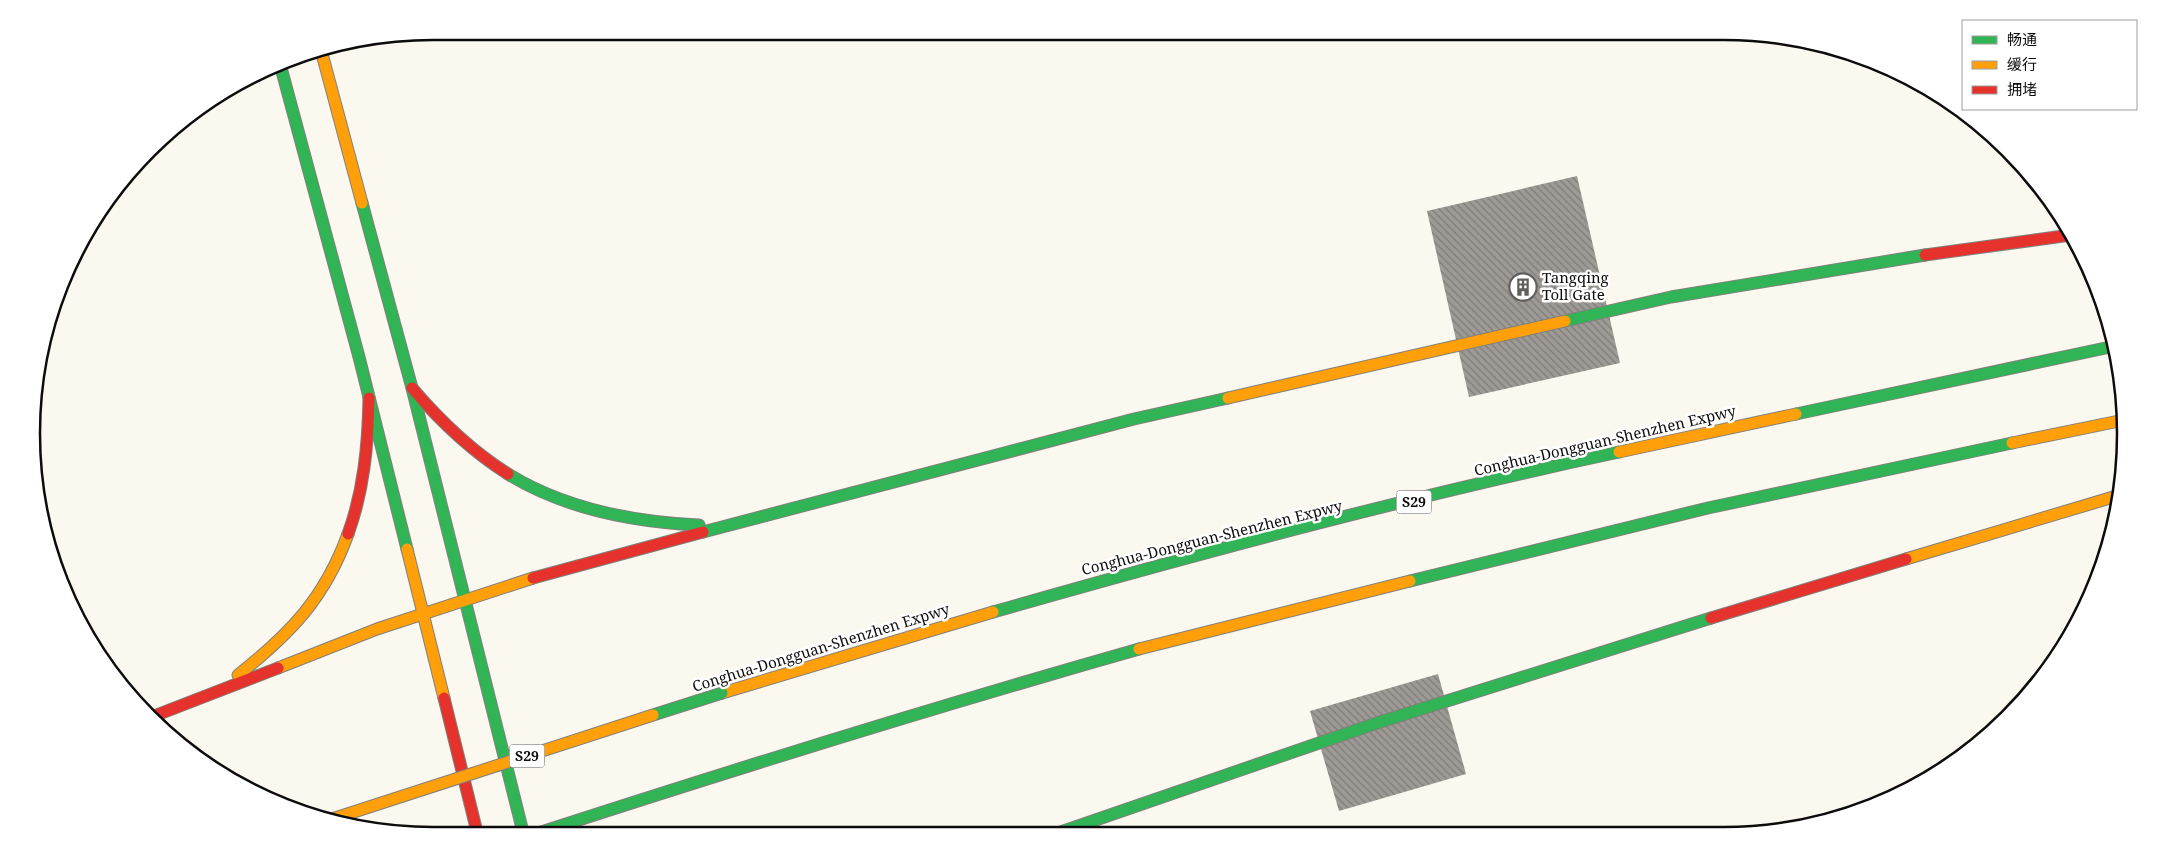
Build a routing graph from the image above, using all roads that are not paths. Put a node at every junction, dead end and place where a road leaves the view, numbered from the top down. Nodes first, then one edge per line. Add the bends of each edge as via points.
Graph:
1 (323, 56) edge
2 (282, 71) edge
3 (2063, 235) edge
4 (2107, 348) edge
5 (412, 388) junction
6 (369, 398) junction
7 (2117, 422) edge
8 (2111, 498) edge
9 (738, 522) junction
10 (466, 600) junction
11 (423, 614) junction
12 (206, 696) junction
13 (158, 715) edge
14 (342, 816) edge
15 (476, 827) edge
16 (522, 827) edge
17 (557, 827) edge
18 (1075, 827) edge

1 - 5 main road
2 - 6 main road
3 - 9 main road via 1871,263 1652,301 1134,419
4 - 14 main road, Conghua-Dongguan-Shenzhen Expwy / S29, bridge via 1548,467 1172,562 722,693
5 - 9 main road via 437,418 482,458 557,498 606,514 646,522
5 - 10 main road
6 - 11 main road
6 - 12 main road via 370,437 365,474 349,536 336,566 315,600 276,643 249,668
7 - 17 main road via 1708,508 1156,644 972,696
8 - 18 main road via 1398,716
9 - 10 main road via 518,582
10 - 11 main road
10 - 16 main road
11 - 12 main road
11 - 15 main road
12 - 13 main road

